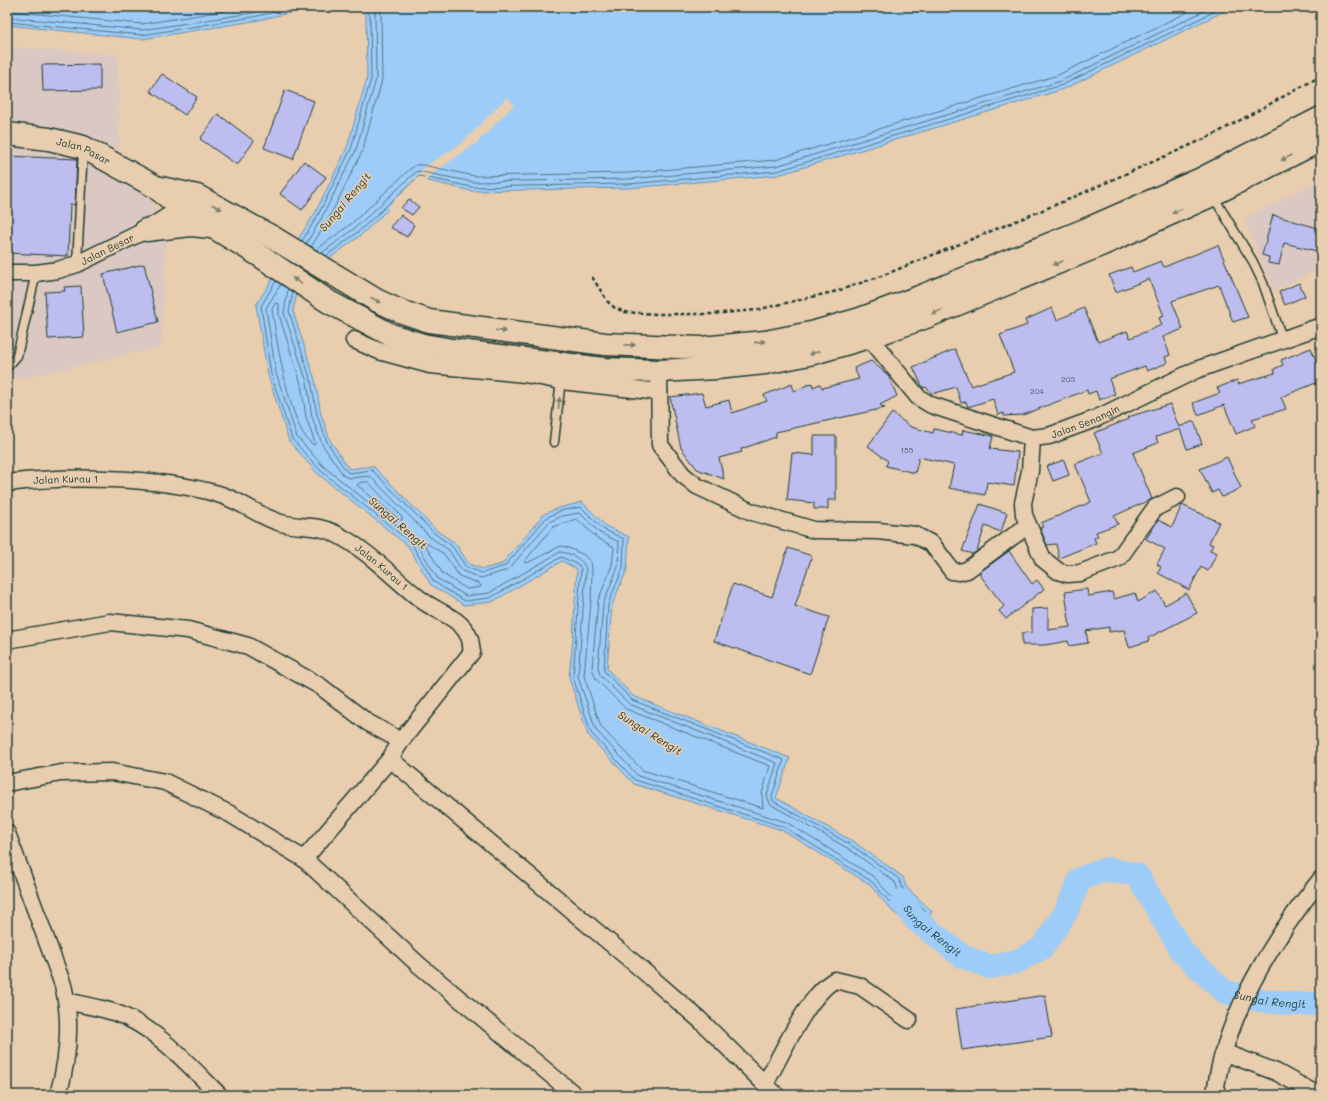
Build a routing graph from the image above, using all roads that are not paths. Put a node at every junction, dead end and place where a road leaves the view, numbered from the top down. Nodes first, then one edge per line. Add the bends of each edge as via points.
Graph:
1 (1321, 118) edge
2 (7, 134) edge
3 (1321, 140) edge
4 (83, 147) junction
5 (1212, 195) junction
6 (190, 202) junction
7 (214, 227) junction
8 (146, 230) junction
9 (77, 264) junction
10 (7, 273) edge
11 (36, 273) junction
12 (1321, 326) edge
13 (868, 337) junction
14 (354, 340) dead end
15 (1283, 341) junction
16 (7, 367) edge
17 (659, 371) junction
18 (562, 372) junction
19 (659, 392) junction
20 (1032, 438) junction
21 (554, 442) dead end
22 (7, 483) edge
23 (1177, 497) dead end
24 (1027, 526) junction
25 (7, 640) edge
26 (400, 741) junction
27 (390, 759) junction
28 (7, 783) edge
29 (7, 833) edge
30 (304, 859) junction
31 (1321, 879) edge
32 (67, 1001) junction
33 (909, 1020) dead end
34 (1223, 1052) junction
35 (771, 1089) edge
36 (58, 1095) edge
37 (219, 1095) edge
38 (575, 1095) edge
39 (1215, 1095) edge
40 (1318, 1095) edge

6 -> 1 main road via 272,237 342,281 400,311 429,321 605,344 701,348 765,342 811,333 919,298 1201,179
2 - 4 main road, Jalan Pasar via 49,138
3 -> 5 main road
4 - 6 main road, Jalan Pasar via 154,186
4 - 9 lane
5 -> 13 main road via 1103,244 926,317
5 - 15 lane via 1252,260 1263,283
6 - 7 main road
6 - 8 street, Jalan Besar
7 - 8 main road via 191,225
18 -> 7 main road via 423,345 391,335 329,302
8 - 9 street, Jalan Besar
9 - 11 street, Jalan Besar
10 - 11 street, Jalan Besar
11 - 16 lane via 17,356
12 - 15 street, Jalan Senangin
13 -> 17 main road via 814,353 766,363
13 - 20 street, Jalan Senangin via 918,397 931,405
14 - 18 street via 378,351 430,365 525,374
15 - 20 street, Jalan Senangin via 1196,370 1073,428 1049,436
17 - 18 main road via 603,369
17 - 19 street
18 - 19 street
21 -> 18 lane
19 - 24 street via 660,446 675,466 697,486 752,512 814,530 878,531 915,535 932,544 952,570 959,572 967,570
20 - 24 street via 1030,471 1023,503
22 - 26 street, Jalan Kurau 1 via 38,479 126,481 192,488 220,494 282,524 316,526 333,532 362,549 421,600 462,626 470,637 472,652
23 - 24 street via 1155,508 1119,558 1080,573 1067,574 1050,566 1043,559
25 - 26 street via 110,622 196,632 248,646 320,686 367,722
26 - 27 street, Jalan Kurau 1
27 - 30 street, Jalan Kurau 1
27 - 35 street via 639,967 700,1020
28 - 30 street via 61,773 112,772 165,782 230,814
29 - 32 street
30 - 38 street via 419,965
31 - 34 street via 1296,910 1256,977 1236,1017
32 - 36 street via 68,1045
32 - 37 street via 113,1012 137,1024 169,1046
33 - 35 street via 860,986 835,980 826,984 808,1008
34 - 39 street
34 - 40 street via 1276,1072

